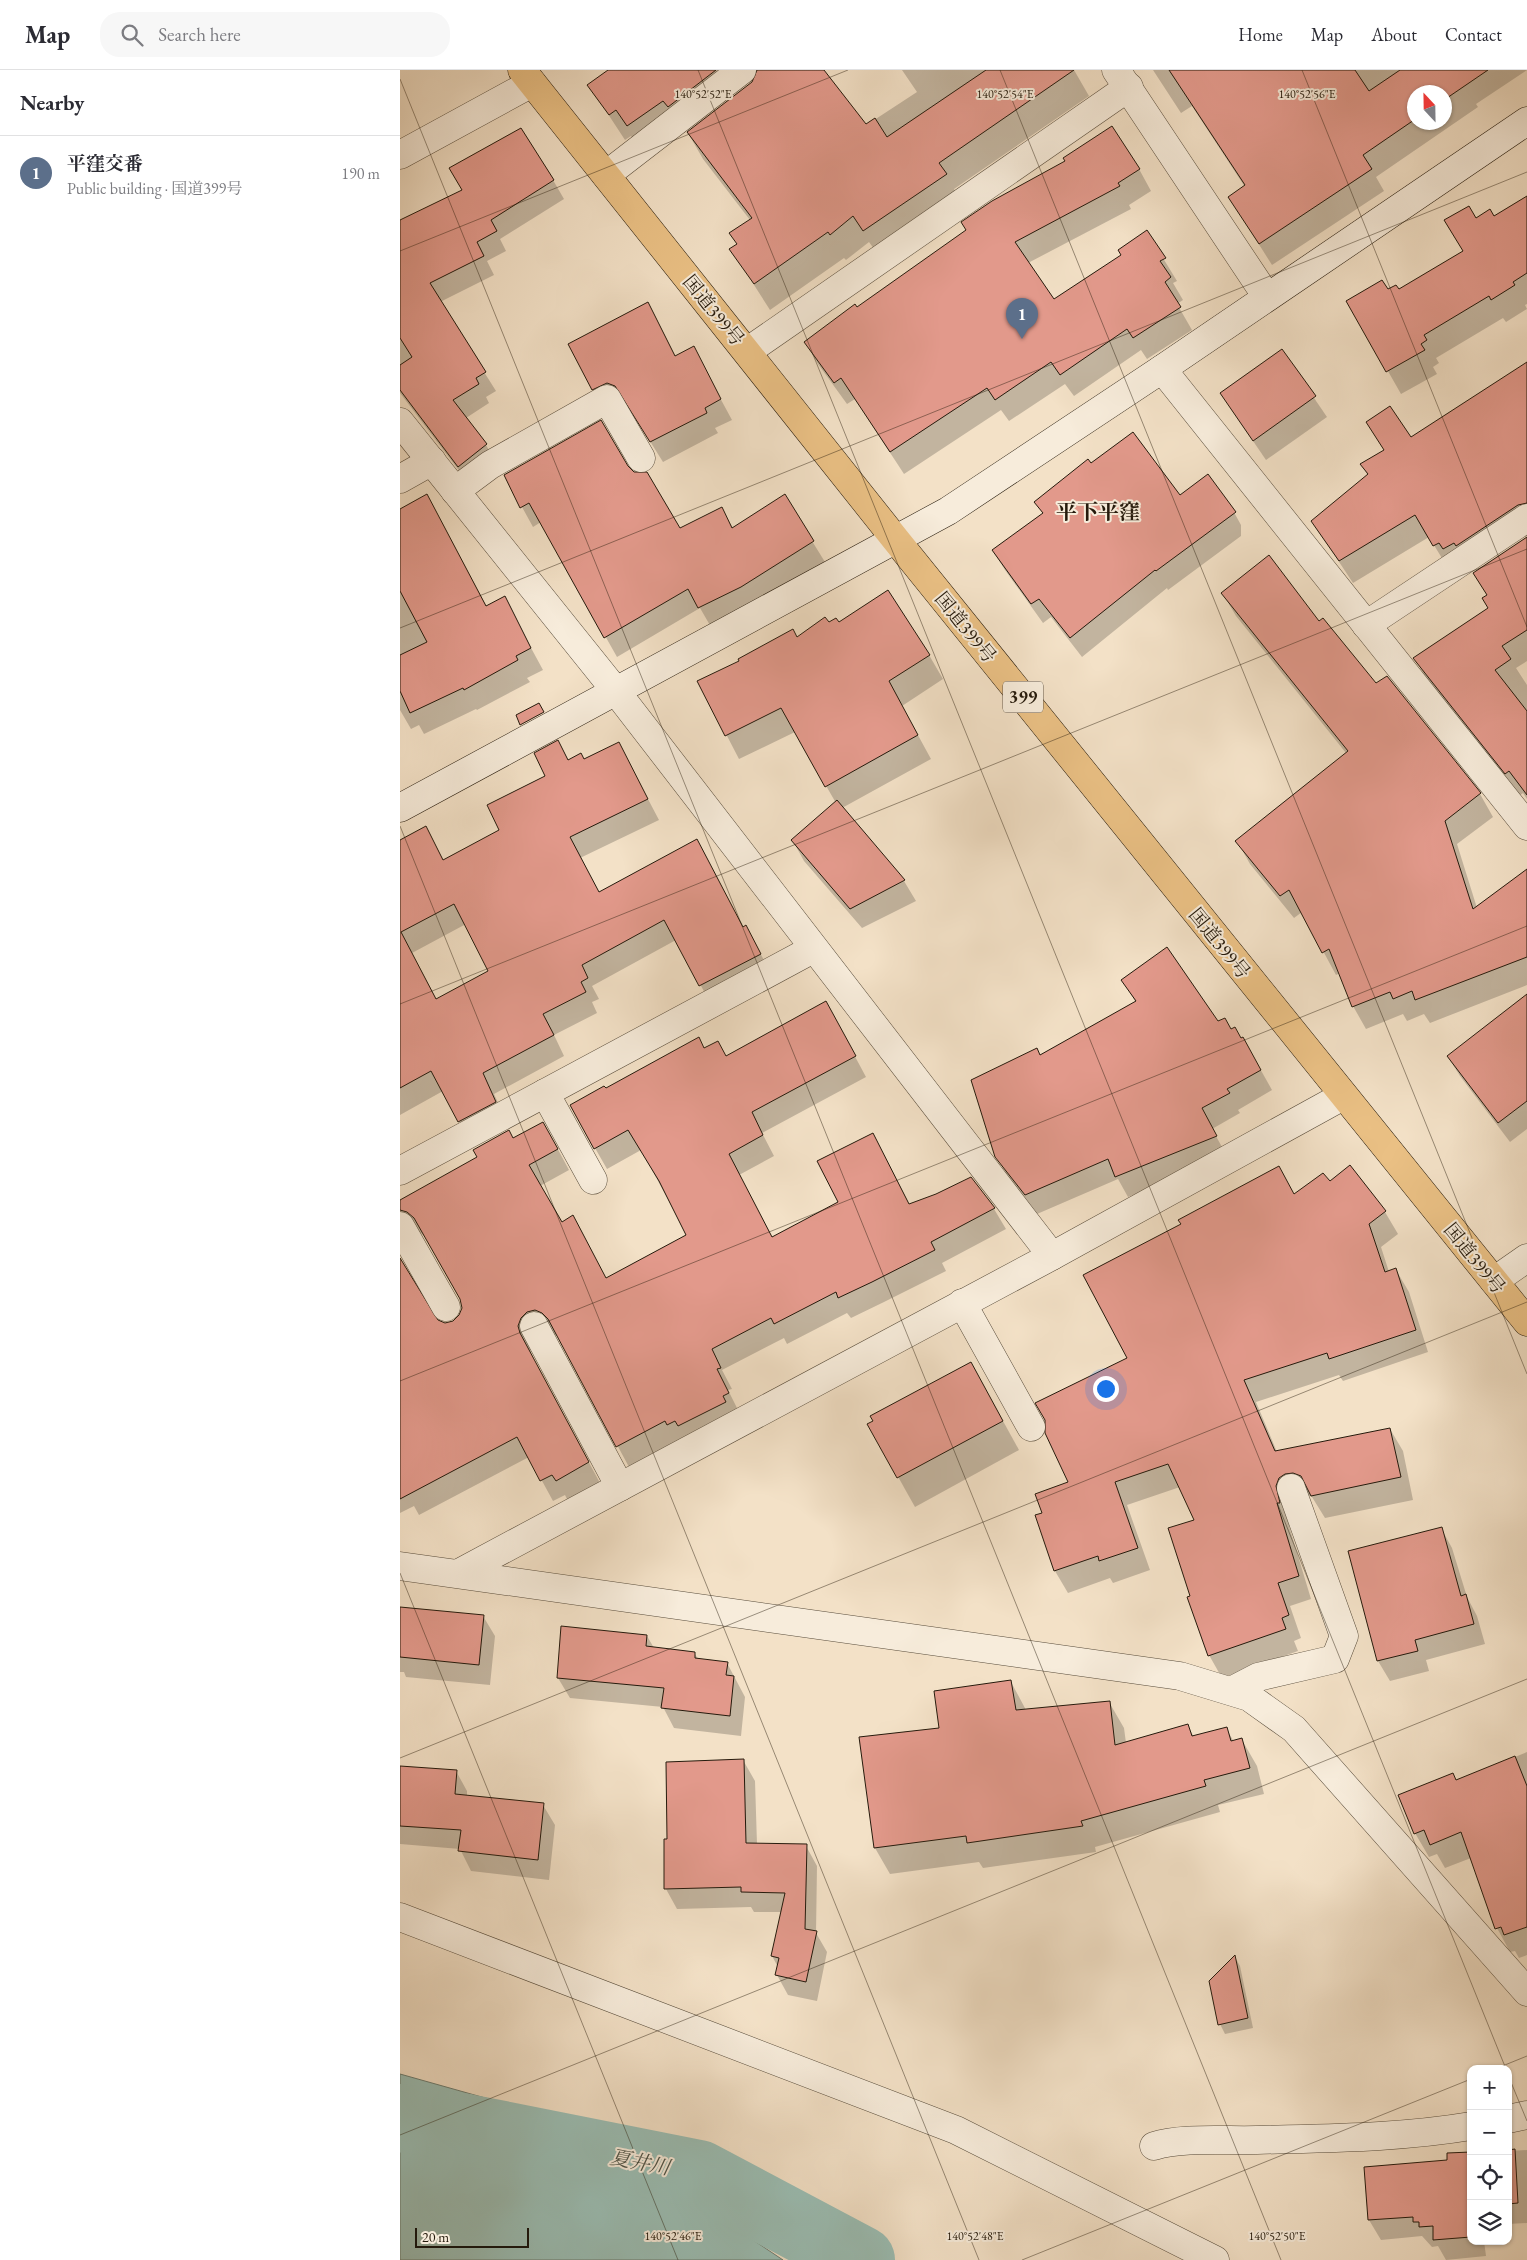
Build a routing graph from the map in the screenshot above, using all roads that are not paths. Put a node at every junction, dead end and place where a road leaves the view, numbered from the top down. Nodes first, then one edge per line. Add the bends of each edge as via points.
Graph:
1 (742, 70) edge
2 (527, 76) edge
3 (1122, 78) edge
4 (1527, 121) edge
5 (400, 155) edge
6 (606, 175) junction
7 (1267, 297) junction
8 (748, 351) junction
9 (1162, 369) junction
10 (400, 422) edge
11 (642, 458) dead end
12 (432, 461) junction
13 (400, 479) edge
14 (455, 490) junction
15 (1527, 518) edge
16 (896, 540) junction
17 (1366, 625) junction
18 (615, 690) junction
19 (400, 808) edge
20 (1527, 826) edge
21 (813, 949) junction
22 (545, 1093) junction
23 (1343, 1096) junction
24 (400, 1171) edge
25 (593, 1180) dead end
26 (400, 1226) edge
27 (1052, 1256) junction
28 (1527, 1258) edge
29 (1494, 1281) junction
30 (962, 1304) junction
31 (446, 1307) dead end
32 (1527, 1322) edge
33 (534, 1326) dead end
34 (1031, 1427) dead end
35 (620, 1487) junction
36 (1290, 1488) dead end
37 (400, 1566) edge
38 (459, 1573) junction
39 (1230, 1692) junction
40 (400, 1917) edge
41 (1527, 1992) edge
42 (1527, 2115) edge
43 (1512, 2119) edge
44 (1467, 2127) edge
45 (1154, 2146) dead end
46 (1215, 2260) edge

1 - 6 street
2 - 5 street
2 - 6 highway, 国道399号 / 399
3 - 7 street
3 - 8 street
4 - 7 street
6 - 8 highway, 国道399号 / 399
7 - 9 street
8 - 16 highway, 国道399号 / 399
9 - 16 street via 948,510
9 - 17 street
10 - 12 street
11 - 14 street via 607,399 490,465
12 - 13 street
12 - 14 street
14 - 18 street
15 - 17 street
16 - 18 street
16 - 23 highway, 国道399号 / 399
17 - 20 street
18 - 19 street
18 - 21 street
21 - 22 street
21 - 27 street
22 - 24 street
22 - 25 street
23 - 27 street
23 - 29 highway, 国道399号 / 399
26 - 31 street
27 - 30 street
28 - 29 street
29 - 32 highway, 国道399号 / 399
30 - 34 street
30 - 35 street
33 - 35 street
35 - 38 street
36 - 39 street via 1344,1636 1335,1659 1258,1677
37 - 38 street
38 - 39 street via 1180,1676
39 - 41 street via 1249,1697 1294,1729
40 - 46 street via 956,2130
42 - 43 street
44 - 45 street via 1430,2132

